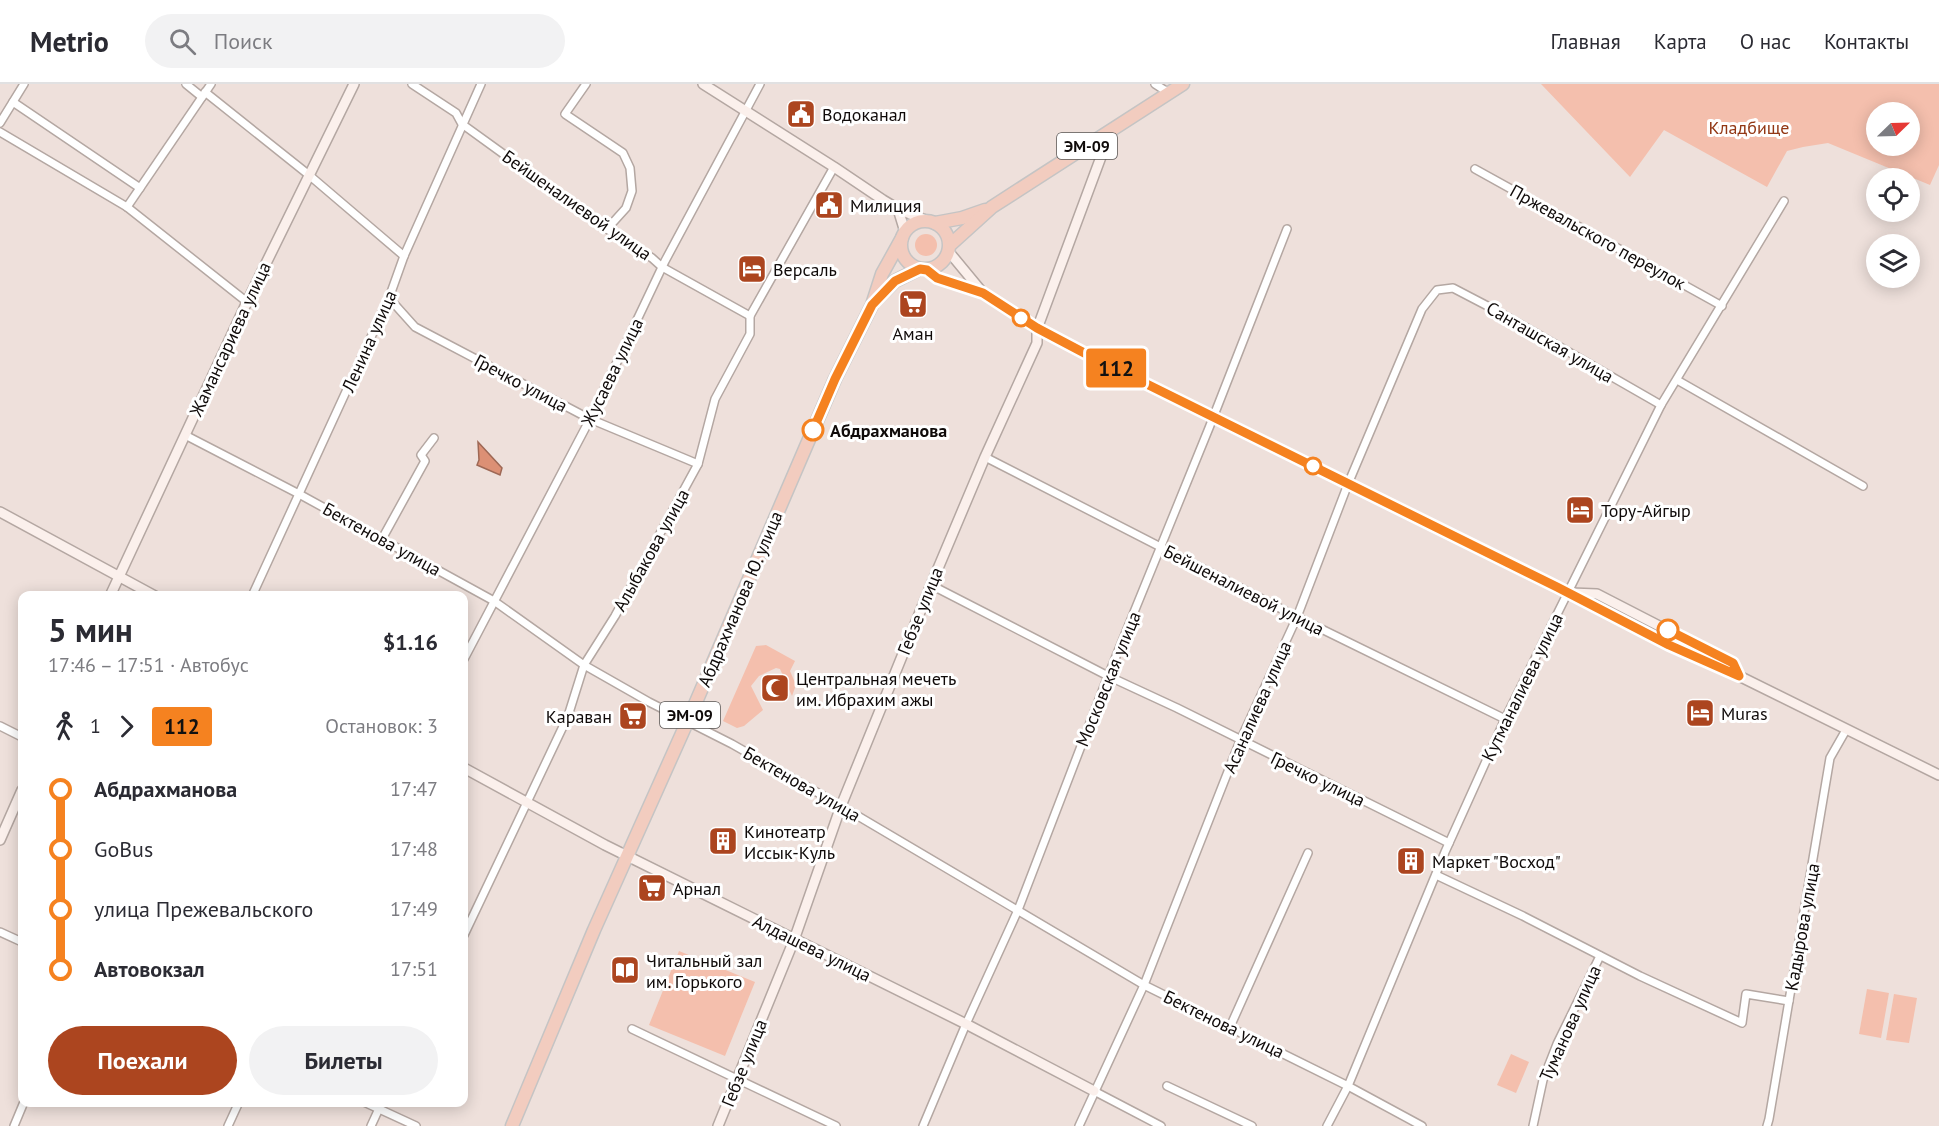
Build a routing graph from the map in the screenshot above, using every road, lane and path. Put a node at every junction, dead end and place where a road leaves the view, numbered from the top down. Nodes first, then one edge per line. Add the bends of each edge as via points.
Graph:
1 (24, 84) edge
2 (186, 84) edge
3 (211, 84) edge
4 (354, 84) edge
5 (412, 84) edge
6 (481, 84) edge
7 (586, 84) edge
8 (703, 84) edge
9 (760, 84) edge
10 (1155, 84) edge
11 (1183, 84) edge
12 (1169, 93) junction
13 (204, 95) junction
14 (13, 102) junction
15 (745, 111) junction
16 (0, 123) edge
17 (462, 124) junction
18 (1111, 130) junction
19 (0, 132) edge
20 (834, 167) junction
21 (1475, 168) dead end
22 (309, 175) junction
23 (140, 188) junction
24 (1784, 201) dead end
25 (127, 207) junction
26 (992, 207) junction
27 (898, 209) junction
28 (931, 222) junction
29 (607, 229) junction
30 (1287, 229) dead end
31 (903, 235) junction
32 (949, 249) junction
33 (404, 256) junction
34 (662, 267) junction
35 (923, 269) junction
36 (1437, 290) joint
37 (983, 293) junction
38 (389, 298) junction
39 (247, 302) junction
40 (872, 305) junction
41 (1722, 306) junction
42 (750, 316) junction
43 (1037, 328) junction
44 (1677, 380) junction
45 (1661, 405) junction
46 (1214, 416) junction
47 (590, 419) junction
48 (185, 435) junction
49 (434, 438) dead end
50 (985, 457) junction
51 (698, 464) junction
52 (1348, 484) junction
53 (1863, 486) dead end
54 (299, 494) junction
55 (0, 512) edge
56 (382, 539) junction
57 (1160, 547) junction
58 (119, 576) junction
59 (931, 585) junction
60 (112, 591) edge
61 (146, 591) edge
62 (254, 591) edge
63 (1568, 593) junction
64 (494, 601) junction
65 (1297, 617) junction
66 (468, 651) edge
67 (584, 665) junction
68 (1108, 676) junction
69 (1505, 719) junction
70 (687, 720) junction
71 (0, 726) edge
72 (1846, 730) junction
73 (18, 735) edge
74 (1240, 741) junction
75 (468, 770) edge
76 (1939, 775) edge
77 (18, 799) edge
78 (527, 804) junction
79 (841, 806) junction
80 (0, 840) edge
81 (1449, 843) junction
82 (1308, 853) dead end
83 (627, 856) junction
84 (1436, 875) junction
85 (1018, 909) junction
86 (468, 927) edge
87 (0, 932) edge
88 (794, 939) junction
89 (18, 940) edge
90 (1600, 956) junction
91 (1144, 985) junction
92 (1789, 1001) junction
93 (966, 1024) junction
94 (1230, 1027) junction
95 (632, 1029) dead end
96 (737, 1079) junction
97 (1167, 1086) dead end
98 (1348, 1086) junction
99 (1094, 1091) junction
100 (22, 1107) edge
101 (237, 1107) edge
102 (380, 1107) edge
103 (382, 1107) edge
104 (14, 1126) edge
105 (228, 1126) edge
106 (371, 1126) edge
107 (416, 1126) edge
108 (512, 1126) edge
109 (718, 1126) edge
110 (836, 1126) edge
111 (923, 1126) edge
112 (1079, 1126) edge
113 (1161, 1126) edge
114 (1252, 1126) edge
115 (1327, 1126) edge
116 (1422, 1126) edge
117 (1533, 1126) edge
118 (1767, 1126) edge

1 - 14 street
2 - 13 street
3 - 13 street
4 - 22 main road, Жамансариева улица
5 - 17 street, Бейшеналиевой улица via 456,113
6 - 17 street, Ленина улица
7 - 29 street via 565,114 623,153 630,168 632,191 626,208
8 - 15 main road
9 - 15 street, Жусаева улица
10 - 12 street
11 - 12 highway, ЭМ-09
12 - 18 highway, ЭМ-09
13 - 22 street
13 - 23 street
14 - 16 street
14 - 23 street
15 - 20 main road
15 - 34 street, Жусаева улица
17 - 29 street, Бейшеналиевой улица
17 - 33 street, Ленина улица
18 - 26 highway, ЭМ-09
18 - 43 main road, Гебзе улица
19 - 25 street
20 - 27 main road
20 - 42 street, Алыбакова улица
21 - 41 street, Пржевальского переулок
22 - 33 street
22 - 39 main road, Жамансариева улица
23 - 25 street
24 - 41 street, Кутманалиева улица
25 - 39 street
26 - 28 highway, ЭМ-09 via 962,218
26 - 32 highway, ЭМ-09
27 - 28 main road
27 - 31 main road
28 - 31 highway, ЭМ-09 via 914,223
28 - 32 highway via 945,231
29 - 34 street, Бейшеналиевой улица
30 - 46 street, Московская улица
31 - 35 highway via 903,256 912,266
31 - 40 highway, Абдрахманова Ю. улица / ЭМ-09 via 882,274
32 - 35 highway, ЭМ-09 via 940,264
32 - 37 main road
33 - 38 street, Ленина улица
34 - 42 street, Бейшеналиевой улица
34 - 47 street, Жусаева улица
35 - 37 main road via 937,278
35 - 40 highway, Абдрахманова Ю. улица / ЭМ-09 via 895,281
36 - 45 street, Санташская улица via 1453,288
36 - 52 street, Асаналиева улица via 1422,309
37 - 43 main road
38 - 47 street, Гречко улица via 415,327
38 - 54 street, Ленина улица
39 - 48 main road, Жамансариева улица
40 - 70 highway, Абдрахманова Ю. улица / ЭМ-09 via 835,379
41 - 44 street, Кутманалиева улица
42 - 51 street, Алыбакова улица via 750,334 716,399
43 - 46 main road
43 - 50 main road, Гебзе улица via 1037,343
44 - 45 street, Кутманалиева улица
44 - 53 street
45 - 63 street, Кутманалиева улица
46 - 52 main road
46 - 57 street, Московская улица
47 - 51 street, Гречко улица
47 - 64 street, Жусаева улица
48 - 54 street, Бектенова улица
48 - 58 main road, Жамансариева улица
49 - 56 street via 421,455 425,461
50 - 57 street, Бейшеналиевой улица
50 - 59 main road, Гебзе улица
51 - 67 street, Алыбакова улица
52 - 63 main road
52 - 65 street, Асаналиева улица
54 - 56 street, Бектенова улица
54 - 62 street, Ленина улица
55 - 58 main road
56 - 64 street, Бектенова улица
57 - 65 street, Бейшеналиевой улица
57 - 68 street, Московская улица
58 - 60 main road, Жамансариева улица
58 - 61 main road
59 - 68 street, Гречко улица
59 - 79 main road, Гебзе улица
63 - 69 street, Кутманалиева улица
63 - 72 main road
64 - 66 street, Жусаева улица
64 - 67 street, Бектенова улица
65 - 69 street, Бейшеналиевой улица
65 - 74 street, Асаналиева улица
67 - 70 street, Бектенова улица
67 - 78 street, Алыбакова улица via 568,716
68 - 74 street, Гречко улица
68 - 85 street, Московская улица
69 - 81 street, Кутманалиева улица
70 - 79 street, Бектенова улица
70 - 83 highway, Абдрахманова Ю. улица / ЭМ-09
71 - 73 street
72 - 76 main road
72 - 92 street, Кадырова улица via 1830,758
74 - 81 street, Гречко улица
74 - 91 street, Асаналиева улица
75 - 78 main road, Алдашева улица
77 - 80 main road
78 - 83 main road, Алдашева улица
78 - 86 street, Алыбакова улица
79 - 85 street, Бектенова улица
79 - 88 main road, Гебзе улица
81 - 84 street, Кутманалиева улица
82 - 94 street
83 - 88 main road, Алдашева улица
83 - 108 highway, Абдрахманова Ю. улица / ЭМ-09
84 - 90 street
84 - 98 street, Кутманалиева улица
85 - 91 street, Бектенова улица
85 - 93 street, Московская улица
87 - 89 street
88 - 93 main road, Алдашева улица
88 - 96 main road, Гебзе улица
90 - 92 street via 1742,1023 1746,994
90 - 117 street, Туманова улица via 1554,1052
91 - 94 street, Бектенова улица
91 - 99 street, Асаналиева улица
92 - 118 street, Кадырова улица
93 - 99 main road, Алдашева улица
93 - 111 street, Московская улица
94 - 98 street, Бектенова улица
95 - 96 street
96 - 109 main road, Гебзе улица
96 - 110 street
97 - 114 street
98 - 115 street, Кутманалиева улица
98 - 116 street, Бектенова улица
99 - 112 street, Асаналиева улица
99 - 113 street, Алдашева улица
100 - 104 street
101 - 105 street
102 - 106 street
103 - 107 street

